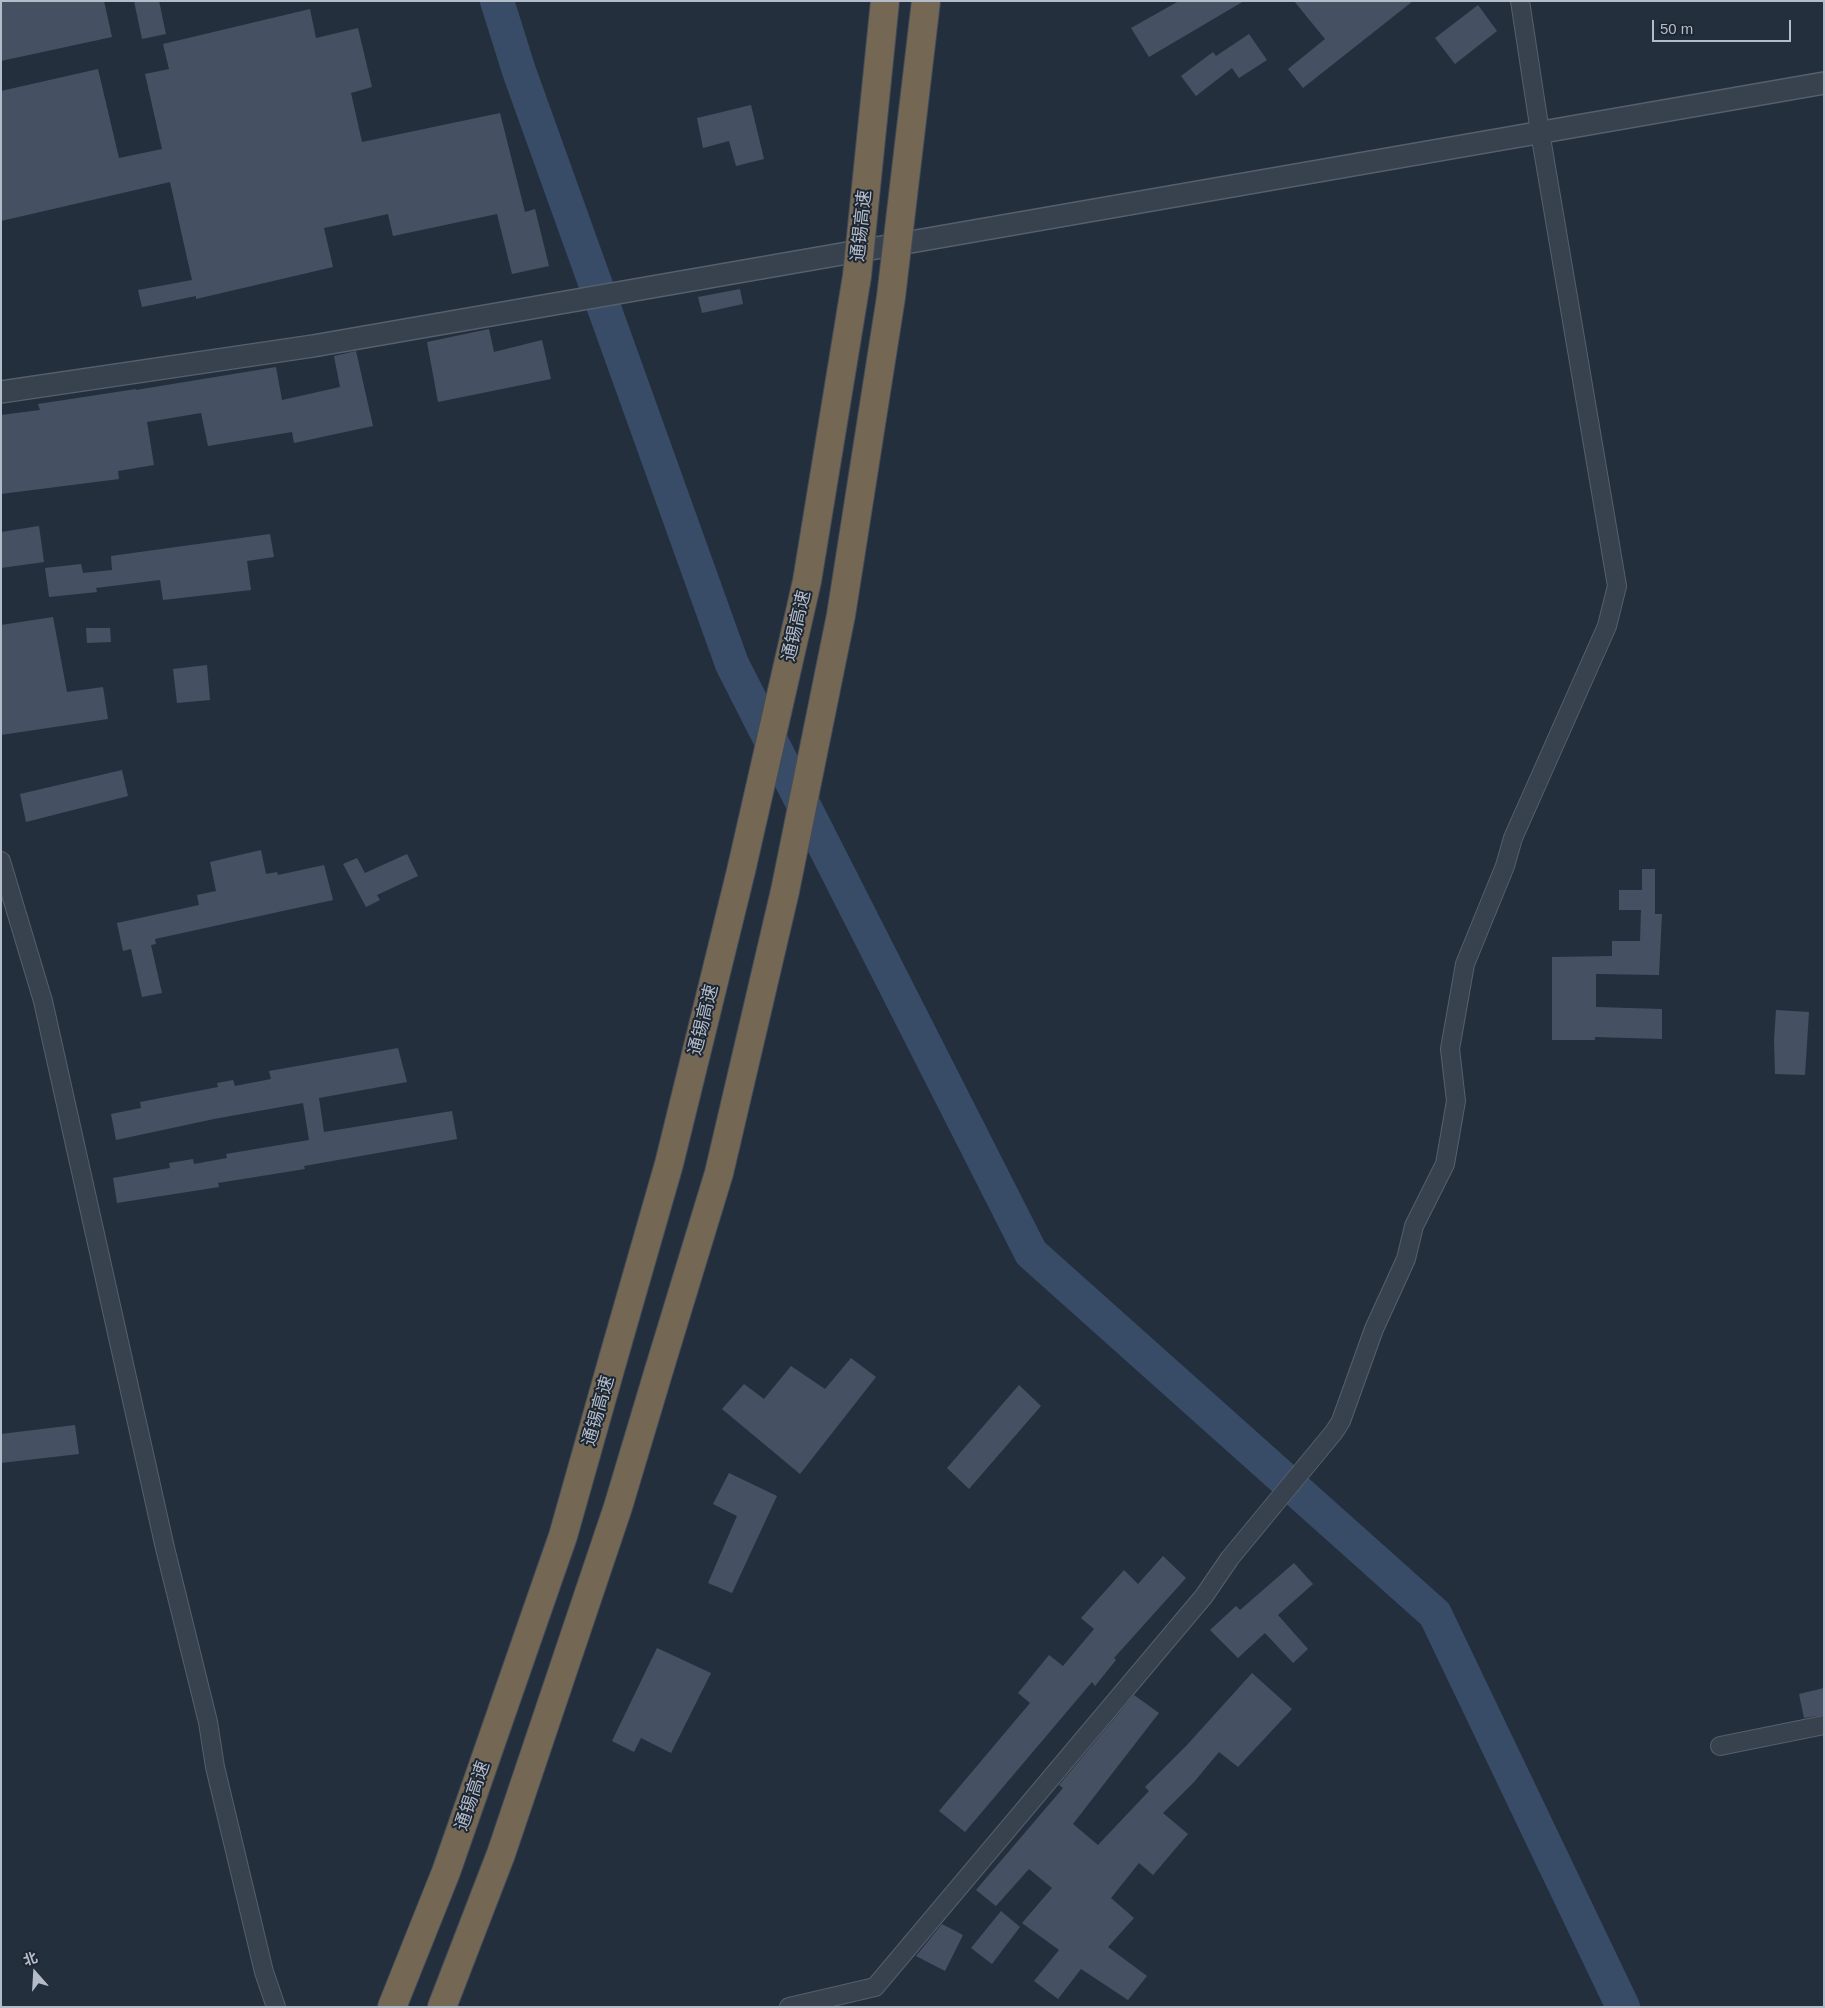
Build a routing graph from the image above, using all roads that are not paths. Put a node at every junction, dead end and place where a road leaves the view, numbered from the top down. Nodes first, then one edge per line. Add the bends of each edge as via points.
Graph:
1 (885, 1) edge
2 (926, 1) edge
3 (1520, 1) edge
4 (1824, 83) edge
5 (1540, 132) junction
6 (1, 392) edge
7 (1, 861) edge
8 (1824, 1725) edge
9 (1720, 1746) dead end
10 (276, 2007) edge
11 (392, 2007) edge
12 (442, 2007) edge
13 (789, 2007) edge

1 - 11 highway, 通锡高速, bridge via 857,276 807,581 669,1164 563,1536 446,1872
2 - 12 highway, 通锡高速, bridge via 891,297 841,615 785,891 720,1173 618,1507 501,1854
3 - 5 street
4 - 5 street
5 - 6 street via 313,346
5 - 13 street via 1617,586 1607,626 1513,838 1465,964 1450,1049 1456,1101 1445,1164 1414,1226 1406,1259 1374,1329 1341,1421 1334,1432 1230,1558 1204,1596 876,1987
7 - 10 street via 43,1001 165,1548 208,1722 215,1767 264,1972
8 - 9 street

